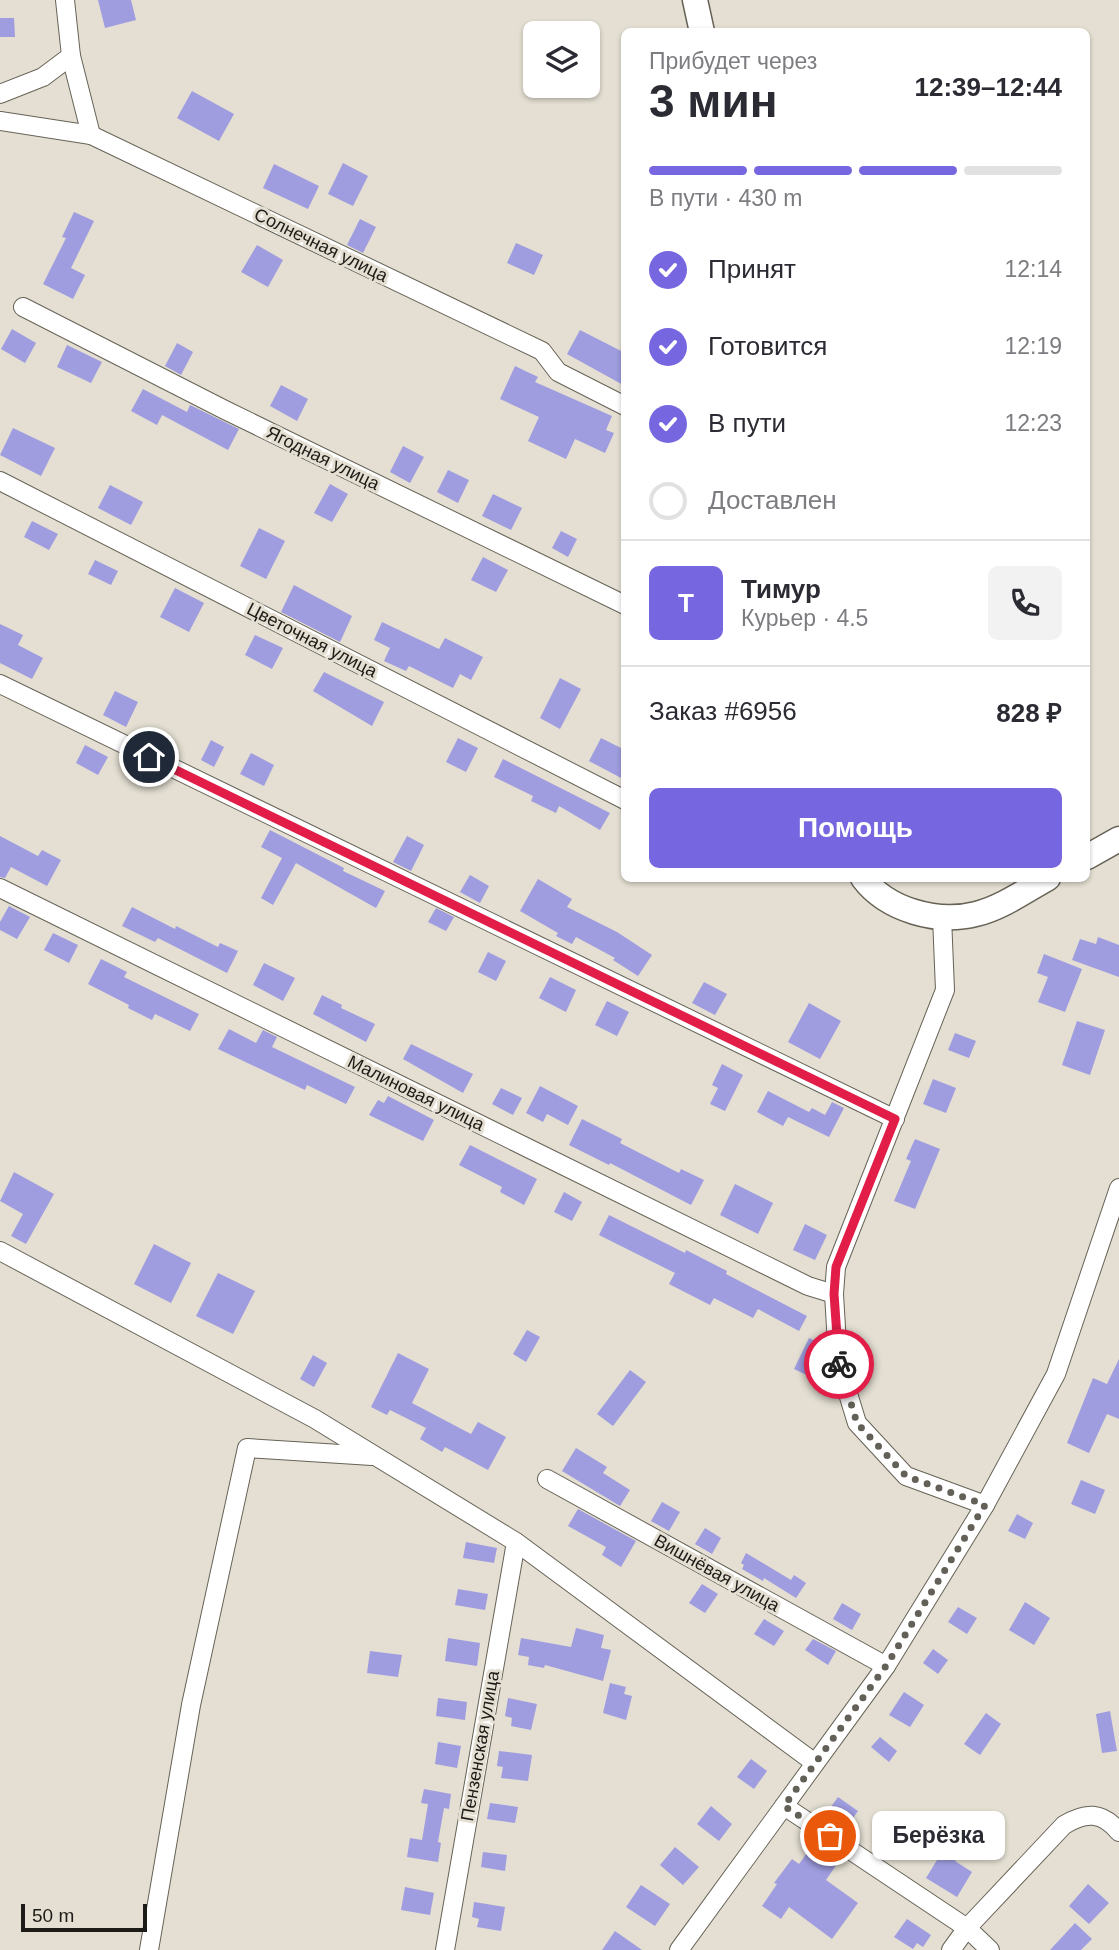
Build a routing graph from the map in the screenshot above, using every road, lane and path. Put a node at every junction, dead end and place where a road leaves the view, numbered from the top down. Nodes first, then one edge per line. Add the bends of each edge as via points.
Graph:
1 (65, 0) edge
2 (695, 0) edge
3 (701, 28) edge
4 (71, 56) junction
5 (0, 94) edge
6 (0, 121) edge
7 (91, 135) junction
8 (23, 307) dead end
9 (621, 404) edge
10 (0, 481) edge
11 (621, 603) edge
12 (0, 684) edge
13 (621, 798) edge
14 (1119, 839) edge
15 (1090, 855) edge
16 (866, 882) edge
17 (1041, 882) edge
18 (0, 888) edge
19 (942, 917) junction
20 (895, 1119) junction
21 (1119, 1188) edge
22 (0, 1251) edge
23 (834, 1294) junction
24 (375, 1457) junction
25 (547, 1479) dead end
26 (985, 1505) junction
27 (516, 1542) junction
28 (886, 1666) junction
29 (815, 1763) junction
30 (784, 1806) junction
31 (1119, 1832) edge
32 (967, 1928) junction
33 (149, 1950) edge
34 (445, 1950) edge
35 (679, 1950) edge
36 (951, 1950) edge
37 (990, 1950) edge

1 - 4 street
2 - 3 main road
4 - 5 street via 43,77
4 - 7 street
6 - 7 street, Солнечная улица
7 - 9 street, Солнечная улица via 542,351 558,372
8 - 11 street, Ягодная улица
10 - 13 street, Цветочная улица
12 - 20 street
14 - 15 main road
16 - 19 main road via 904,909
17 - 19 main road via 975,915
18 - 23 street, Малиновая улица via 808,1286
19 - 20 street via 945,990
20 - 23 street via 836,1267
21 - 26 street via 1056,1374
22 - 24 street via 315,1419
23 - 26 street via 838,1361 857,1423 906,1476
24 - 27 street
24 - 33 street via 247,1448 191,1705
25 - 28 street, Вишнёвая улица
26 - 28 street
27 - 29 street
27 - 34 street, Пензенская улица
28 - 29 street
29 - 30 street
30 - 32 street
30 - 35 street
31 - 32 street via 1097,1815 1078,1816 1064,1825
32 - 36 street
32 - 37 street

